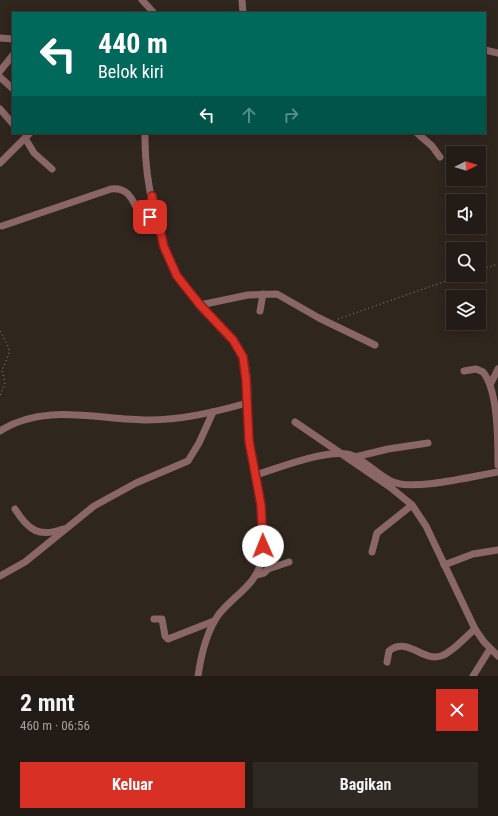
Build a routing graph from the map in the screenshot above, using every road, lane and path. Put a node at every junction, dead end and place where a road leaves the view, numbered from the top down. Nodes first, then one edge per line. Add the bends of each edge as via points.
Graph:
1 (142, 0) edge
2 (242, 0) edge
3 (153, 12) edge
4 (243, 12) edge
5 (0, 38) edge
6 (12, 39) edge
7 (486, 50) edge
8 (498, 53) edge
9 (12, 55) edge
10 (0, 71) edge
11 (0, 77) edge
12 (12, 88) edge
13 (0, 109) edge
14 (12, 123) edge
15 (145, 134) edge
16 (418, 134) edge
17 (27, 136) edge
18 (3, 156) edge
19 (440, 157) dead end
20 (0, 163) edge
21 (52, 169) dead end
22 (152, 196) junction
23 (2, 226) dead end
24 (498, 264) edge
25 (486, 268) edge
26 (446, 281) edge
27 (263, 294) junction
28 (200, 305) junction
29 (260, 311) dead end
30 (338, 319) dead end
31 (0, 331) edge
32 (375, 345) dead end
33 (498, 369) edge
34 (464, 371) dead end
35 (491, 383) junction
36 (497, 395) edge
37 (0, 396) edge
38 (247, 403) junction
39 (213, 412) junction
40 (498, 417) edge
41 (295, 422) dead end
42 (0, 431) edge
43 (428, 443) dead end
44 (339, 454) junction
45 (355, 457) junction
46 (498, 465) edge
47 (498, 472) edge
48 (255, 475) junction
49 (412, 505) junction
50 (15, 509) dead end
51 (68, 527) junction
52 (498, 550) edge
53 (372, 552) dead end
54 (289, 562) dead end
55 (444, 565) junction
56 (256, 575) junction
57 (0, 576) edge
58 (154, 619) dead end
59 (214, 621) junction
60 (475, 629) junction
61 (495, 652) edge
62 (387, 662) dead end
63 (198, 676) edge
64 (473, 676) edge

1 - 3 street
2 - 4 street
5 - 6 street
7 - 8 street
9 - 10 street
11 - 12 street
13 - 14 street
15 - 22 street
16 - 19 street
17 - 18 street
17 - 21 street via 34,153
18 - 20 street
22 - 23 street via 150,217 147,222 143,220 129,195 116,189 87,196
22 - 28 street via 161,239 170,262 181,282
24 - 25 path
26 - 30 path
27 - 28 street
27 - 29 street
27 - 32 street via 282,296 319,318
28 - 38 street via 233,340 243,357
31 - 37 path via 9,348 2,370 5,383
33 - 35 street
34 - 35 street via 481,370
35 - 36 street
36 - 40 street
38 - 39 street
38 - 48 street via 249,441
39 - 42 street via 146,420 38,416 22,419
39 - 51 street via 188,461 136,483 105,500
40 - 46 street
41 - 44 street
43 - 45 street via 395,447
44 - 45 street
44 - 48 street via 315,457
44 - 49 street
45 - 47 street via 393,482 405,485
48 - 56 street via 261,505 263,546 262,559
49 - 53 street via 377,534
49 - 55 street via 426,526
50 - 51 street via 25,523 38,532 50,533
51 - 57 street via 25,562
52 - 55 street via 473,554
54 - 56 street
55 - 60 street
56 - 59 street
58 - 59 street via 162,619 165,636 168,639
59 - 63 street via 202,652
60 - 61 street
60 - 62 street via 443,656 430,657 413,648 401,646 389,651
61 - 64 street

